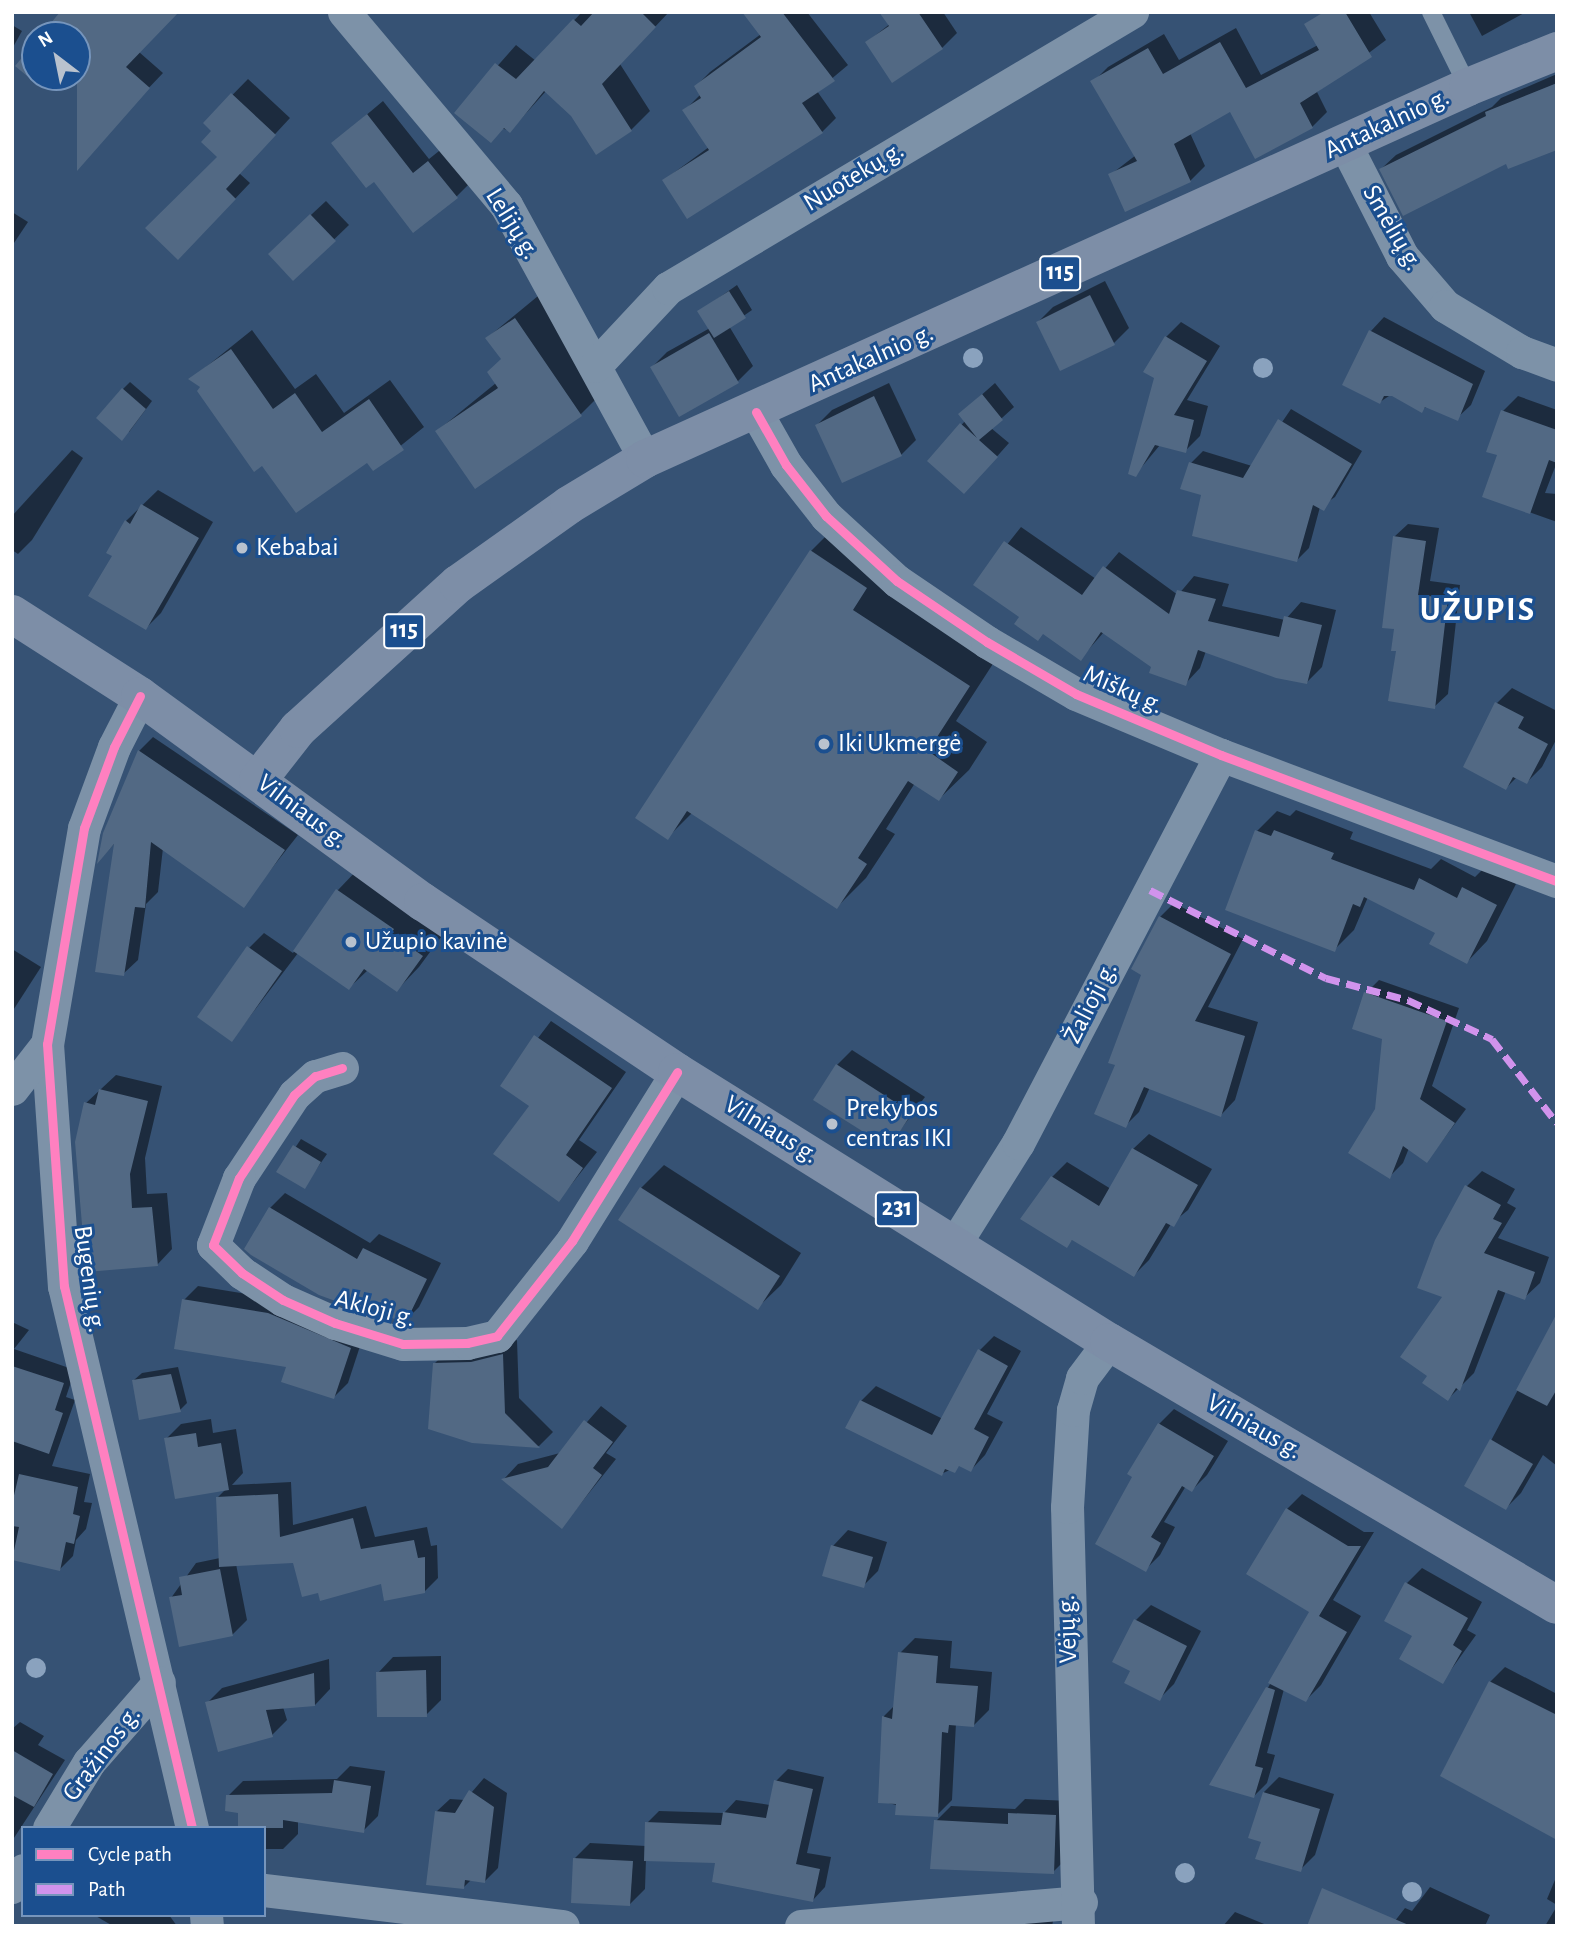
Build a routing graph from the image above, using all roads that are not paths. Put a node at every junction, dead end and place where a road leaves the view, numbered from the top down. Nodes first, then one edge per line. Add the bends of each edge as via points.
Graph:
1 (344, 12) edge
2 (1132, 12) edge
3 (1431, 12) edge
4 (1557, 51) edge
5 (1468, 87) junction
6 (1345, 144) junction
7 (1557, 365) edge
8 (595, 366) junction
9 (756, 412) junction
10 (645, 460) junction
11 (12, 614) edge
12 (140, 696) junction
13 (1221, 755) junction
14 (258, 780) junction
15 (1557, 881) edge
16 (47, 1044) junction
17 (342, 1068) dead end
18 (677, 1072) junction
19 (12, 1089) edge
20 (954, 1245) junction
21 (1109, 1342) junction
22 (1557, 1605) edge
23 (159, 1682) junction
24 (50, 1826) edge
25 (192, 1826) edge
26 (266, 1890) edge
27 (1079, 1914) edge
28 (563, 1926) edge
29 (801, 1926) edge

1 - 8 street, Lelijų g. via 506,205
2 - 8 street, Nuotekų g. via 668,288
3 - 5 lane
4 - 5 main road, Antakalnio g. / 115
5 - 6 main road, Antakalnio g. / 115
6 - 7 street, Smėlių g. via 1402,256 1445,306 1521,352
6 - 9 main road, Antakalnio g. / 115
8 - 10 street, Lelijų g.
9 - 10 main road, Antakalnio g. / 115
9 - 13 street, Miškų g. via 786,465 826,516 897,581 987,642 1076,694
10 - 14 main road, Antakalnio g. / 115 via 569,505 458,584 306,722
11 - 12 main road, Vilniaus g.
12 - 14 main road, Vilniaus g.
12 - 16 street, Bugenių g. via 114,747 84,828
13 - 15 street, Miškų g.
13 - 20 street, Žalioji g. via 1018,1143
14 - 18 main road, Vilniaus g. / 231 via 423,902
16 - 19 street
16 - 23 street, Bugenių g. via 64,1286
17 - 18 street, Akloji g. via 315,1076 294,1095 239,1178 213,1245 242,1273 283,1300 335,1323 403,1344 467,1343 496,1336 572,1241
18 - 20 main road, Vilniaus g. / 231
20 - 21 main road, Vilniaus g. / 231
21 - 22 main road, Vilniaus g. / 231
21 - 27 street, Vėjų g. via 1082,1378 1073,1410 1067,1507 1066,1597
23 - 24 street, Gražinos g. via 89,1762
23 - 25 street, Bugenių g.
26 - 28 street
27 - 29 street

